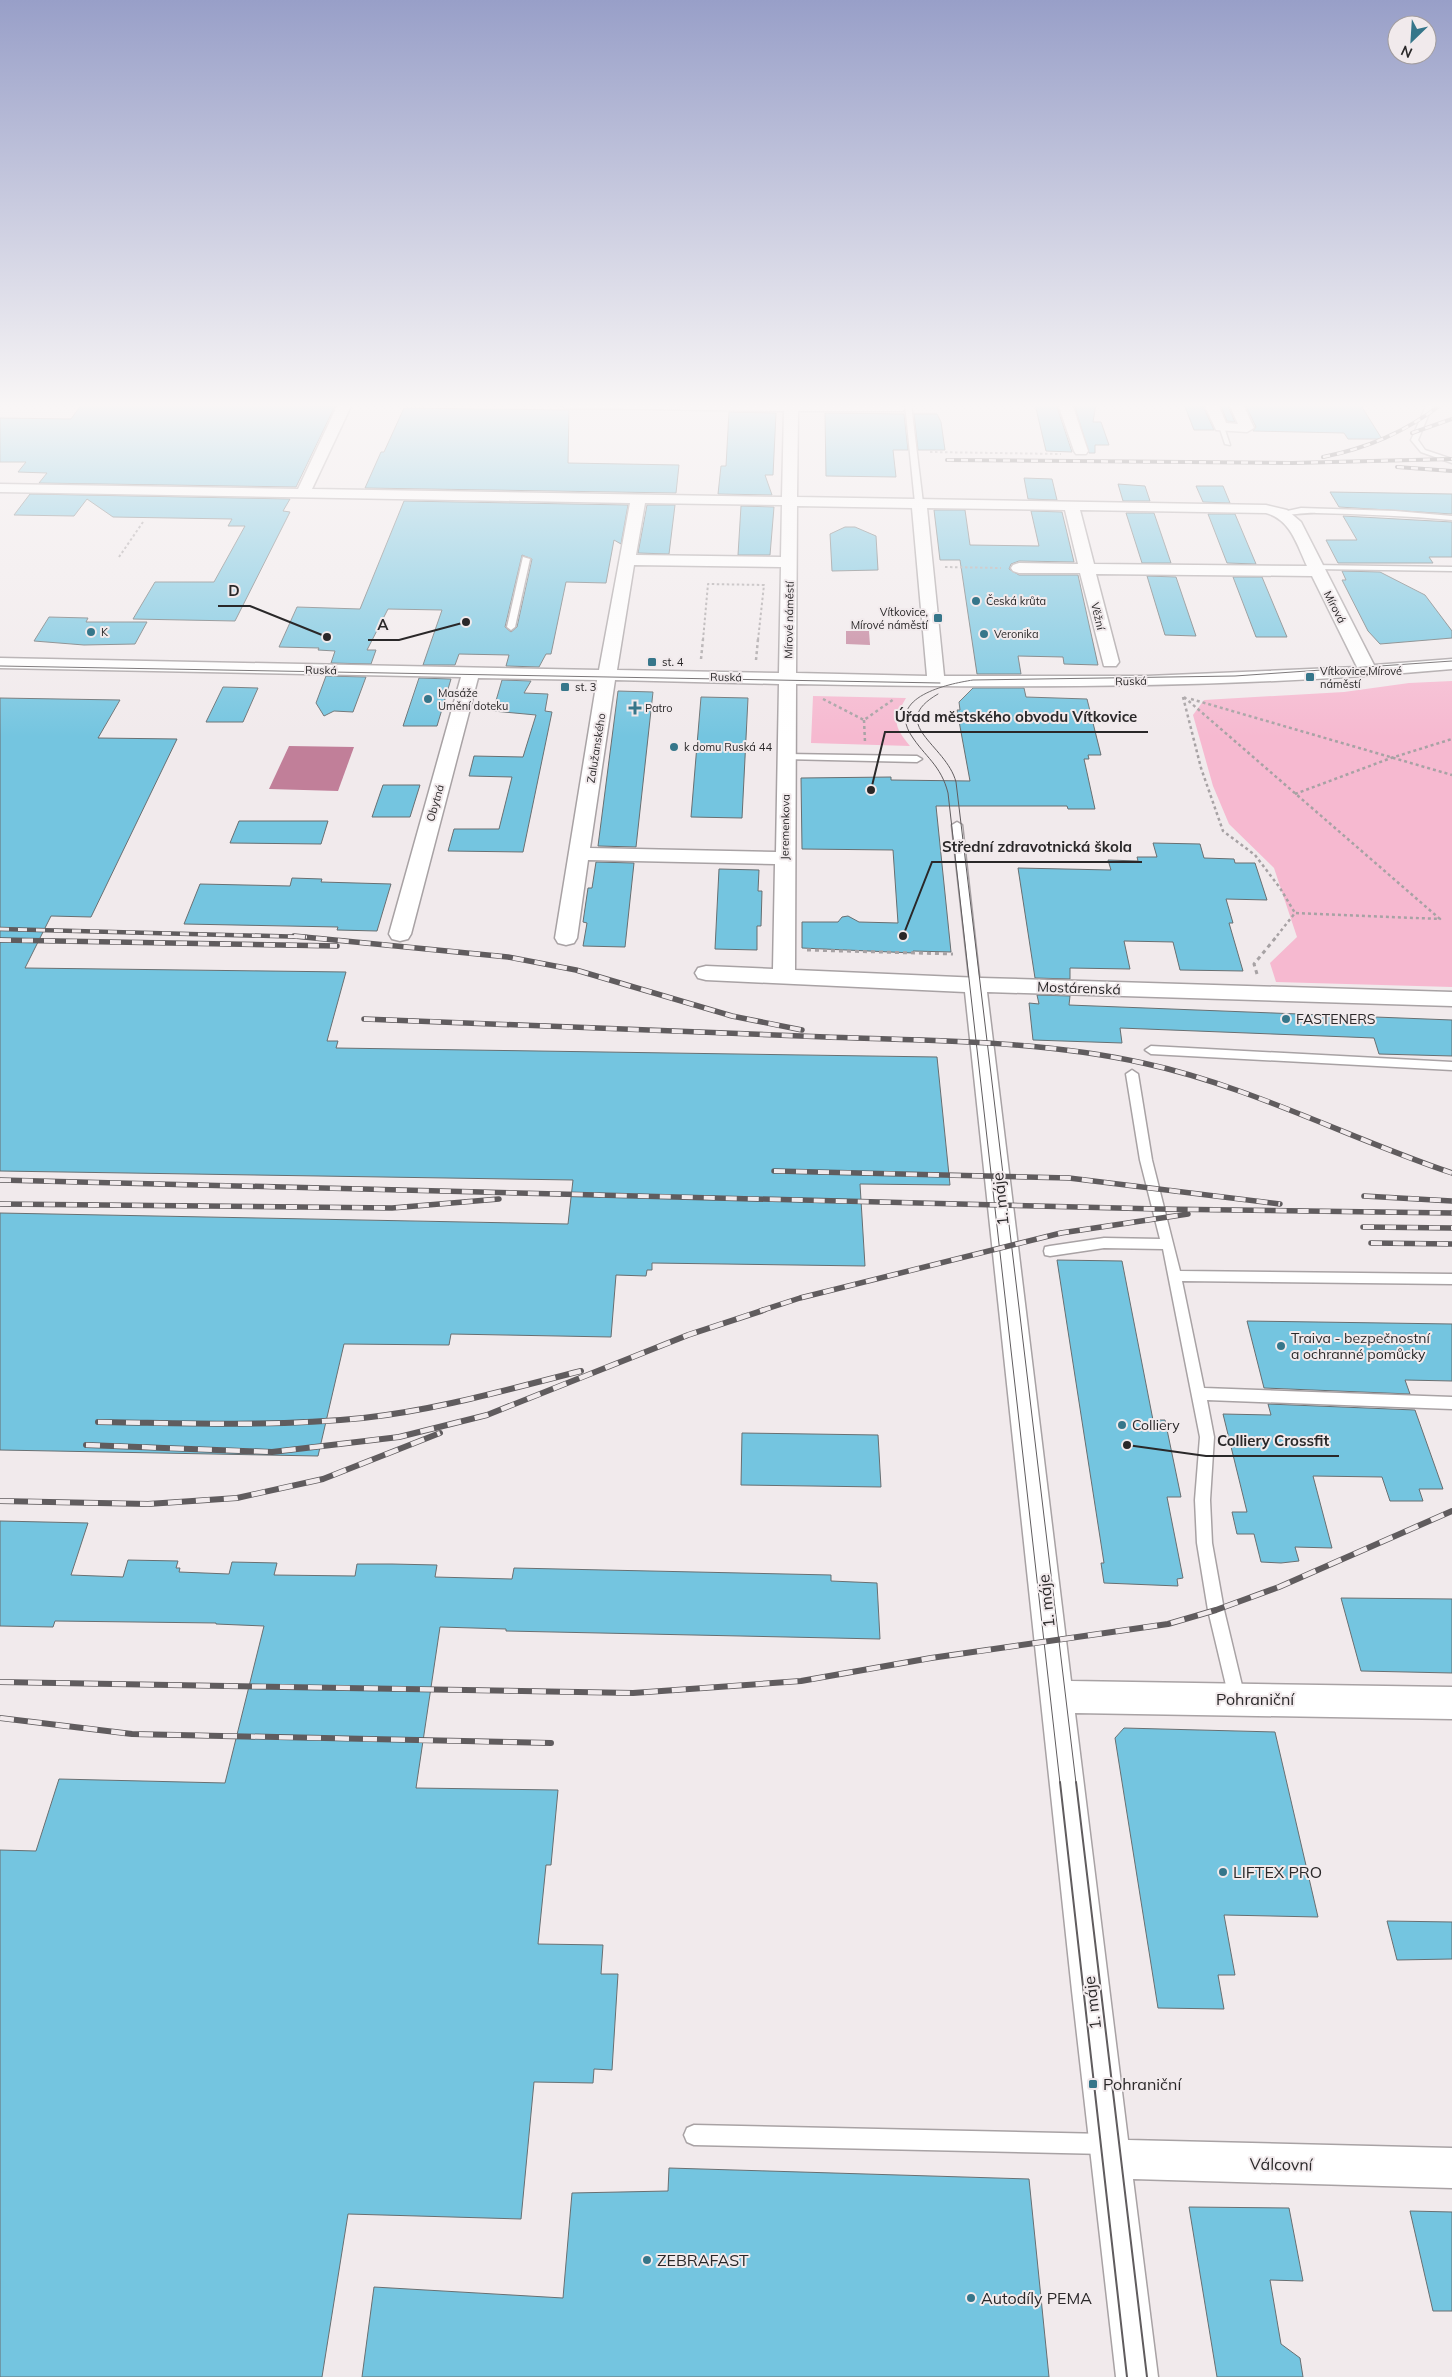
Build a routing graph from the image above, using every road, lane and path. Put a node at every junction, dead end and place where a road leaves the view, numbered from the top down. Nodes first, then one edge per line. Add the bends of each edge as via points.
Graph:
1 (635, 515) edge
2 (791, 515) edge
3 (921, 515) edge
4 (1073, 515) edge
5 (1284, 515) edge
6 (1416, 515) edge
7 (1452, 518) edge
8 (143, 522) dead end
9 (119, 557) dead end
10 (526, 559) dead end
11 (628, 560) junction
12 (790, 562) junction
13 (926, 567) junction
14 (1020, 568) joint
15 (1087, 569) junction
16 (1316, 569) junction
17 (1452, 569) edge
18 (511, 627) dead end
19 (1110, 662) dead end
20 (701, 663) dead end
21 (756, 663) dead end
22 (0, 664) edge
23 (1452, 664) edge
24 (1368, 670) junction
25 (471, 672) junction
26 (607, 675) junction
27 (788, 678) junction
28 (936, 681) junction
29 (815, 695) dead end
30 (1183, 697) junction
31 (895, 698) dead end
32 (1452, 739) edge
33 (786, 756) junction
34 (1392, 758) junction
35 (917, 759) dead end
36 (1452, 775) edge
37 (1295, 794) junction
38 (957, 825) dead end
39 (580, 854) junction
40 (785, 858) junction
41 (1295, 914) junction
42 (400, 934) dead end
43 (566, 938) dead end
44 (797, 950) dead end
45 (972, 955) junction
46 (706, 973) dead end
47 (784, 976) junction
48 (975, 984) junction
49 (1261, 993) junction
50 (1452, 999) edge
51 (1151, 1050) dead end
52 (1452, 1066) edge
53 (1132, 1074) dead end
54 (1168, 1244) junction
55 (1050, 1251) dead end
56 (1174, 1276) junction
57 (1452, 1279) edge
58 (1199, 1394) junction
59 (1452, 1403) edge
60 (1057, 1697) junction
61 (1237, 1699) junction
62 (1452, 1703) edge
63 (694, 2135) dead end
64 (1109, 2152) junction
65 (1452, 2168) edge
66 (1137, 2377) edge

1 - 11 street, Zalužanského
2 - 12 street, Mírové náměstí
3 - 13 street
4 - 15 street, Věžní
5 - 16 street, Mírová via 1293,522
6 - 7 lane
8 - 9 path
10 - 18 lane
11 - 12 street
11 - 26 street, Zalužanského
12 - 27 street, Mírové náměstí
13 - 14 path
13 - 28 street
14 - 15 street
15 - 16 street
15 - 19 street, Věžní
16 - 17 lane
16 - 24 street, Mírová
20 - 21 path via 708,584 764,585
22 - 25 street, Ruská
23 - 24 street, Ruská
24 - 28 street, Ruská via 1165,681
25 - 26 street, Ruská
25 - 42 street, Obytná
26 - 27 street, Ruská
26 - 39 street, Zalužanského
27 - 28 street, Ruská
27 - 33 street, Jeremenkova
29 - 31 path via 864,720
30 - 34 path
30 - 37 path
30 - 41 path via 1201,768 1223,831 1254,855 1280,888
32 - 34 path
33 - 35 lane
33 - 40 street, Jeremenkova
34 - 36 path
34 - 37 path
37 - 41 path via 1440,919
38 - 45 lane, 1. máje
39 - 40 street
39 - 43 street, Zalužanského
40 - 47 street, Jeremenkova
41 - 49 path via 1254,964
44 - 45 path
45 - 48 lane, 1. máje
46 - 47 street, Mostárenská
47 - 48 street, Mostárenská
48 - 49 street, Mostárenská
48 - 60 street, 1. máje
49 - 50 street, Mostárenská
51 - 52 lane
53 - 54 lane via 1146,1160
54 - 55 lane via 1104,1243
54 - 56 lane
56 - 57 lane
56 - 58 lane
58 - 59 lane
58 - 61 lane via 1207,1438 1203,1522 1216,1610
60 - 61 street, Pohraniční
60 - 64 street, 1. máje
61 - 62 street, Pohraniční
63 - 64 lane
64 - 65 street, Válcovní
64 - 66 street, 1. máje

